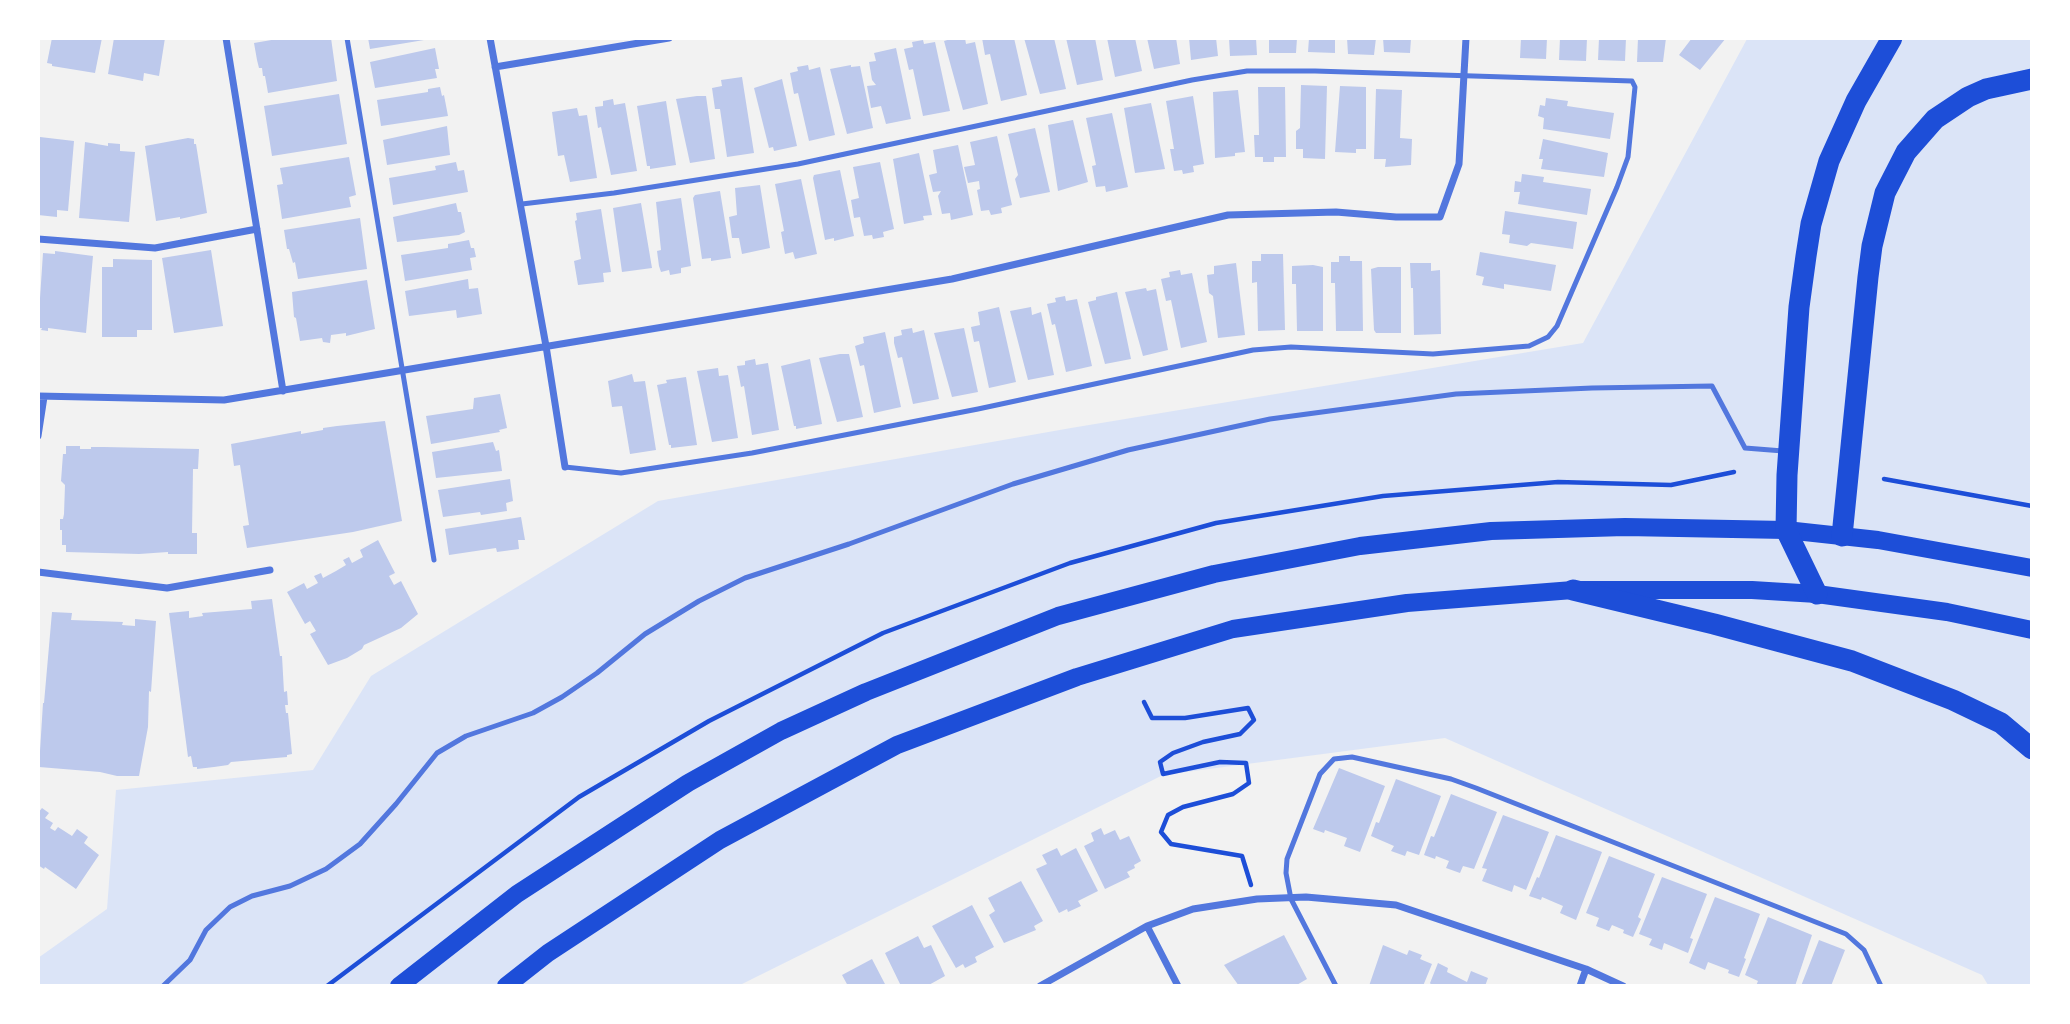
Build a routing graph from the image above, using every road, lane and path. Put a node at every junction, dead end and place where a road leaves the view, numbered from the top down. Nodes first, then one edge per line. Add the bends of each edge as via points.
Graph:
1 (226, 38) edge
2 (347, 38) edge
3 (491, 38) edge
4 (669, 38) edge
5 (1466, 38) edge
6 (1892, 38) edge
7 (644, 41) edge
8 (495, 67) junction
9 (1465, 75) junction
10 (2032, 79) edge
11 (522, 204) junction
12 (257, 229) junction
13 (38, 239) edge
14 (546, 345) junction
15 (402, 372) junction
16 (283, 391) junction
17 (41, 397) edge
18 (38, 436) edge
19 (1789, 452) junction
20 (565, 467) joint
21 (1884, 479) dead end
22 (2032, 506) edge
23 (1786, 530) junction
24 (1842, 536) junction
25 (434, 560) dead end
26 (2032, 568) edge
27 (270, 570) dead end
28 (38, 572) edge
29 (1573, 590) junction
30 (1817, 594) junction
31 (2032, 630) edge
32 (1144, 702) dead end
33 (2032, 749) edge
34 (1257, 899) junction
35 (1291, 899) junction
36 (1147, 926) junction
37 (1586, 969) junction
38 (163, 985) edge
39 (399, 985) edge
40 (506, 985) edge
41 (1040, 985) edge
42 (1178, 985) edge
43 (1336, 985) edge
44 (1580, 985) edge
45 (1623, 985) edge
46 (1881, 985) edge

1 - 12 street
2 - 15 lane
3 - 8 street
4 - 7 street
5 - 9 street
6 - 19 highway via 1849,116 1819,192 1799,307
7 - 8 street
8 - 11 street
9 - 11 lane via 1247,71 798,164
9 - 14 street via 1459,164 1440,217 1336,212 1228,215 953,279
9 - 20 lane via 1632,81 1634,87 1628,157 1617,187 1557,326 1540,342 1453,354 1291,347 1253,350 752,453 621,473
10 - 24 highway via 1986,89 1935,119 1906,152 1885,193 1868,277
11 - 14 street
12 - 13 street via 155,248
12 - 16 street
14 - 15 street
14 - 20 street
15 - 16 street
15 - 25 lane
16 - 17 street via 224,400
17 - 18 street
19 - 23 highway
19 - 38 lane via 1745,447 1712,386 1592,388 1455,394 1270,419 1128,450 1013,484 746,578 645,634 562,697 533,713 466,736 437,753 359,844 326,869 230,907 206,930 190,960
21 - 22 path
23 - 24 main road
23 - 30 highway
23 - 39 main road via 1572,528 1491,531 1373,544 1214,574 1058,617 780,731 688,783 517,894
24 - 26 main road
27 - 28 street via 167,588
29 - 30 main road
29 - 33 highway via 1852,661 2001,723
29 - 40 main road via 1407,603 1233,629 1077,677 897,745 697,855
30 - 31 main road via 1947,612
32 - 34 path via 1152,718 1248,708 1254,720 1240,734 1203,742 1160,762 1163,775 1220,762 1247,763 1249,783 1233,794 1168,815 1161,832 1171,844 1242,856
34 - 35 street
34 - 36 street via 1193,909
35 - 37 street via 1396,905
35 - 43 lane
35 - 46 lane via 1287,859 1320,774 1334,760 1352,757 1451,779 1846,934 1864,950
36 - 41 street
36 - 42 street
37 - 44 street
37 - 45 street

